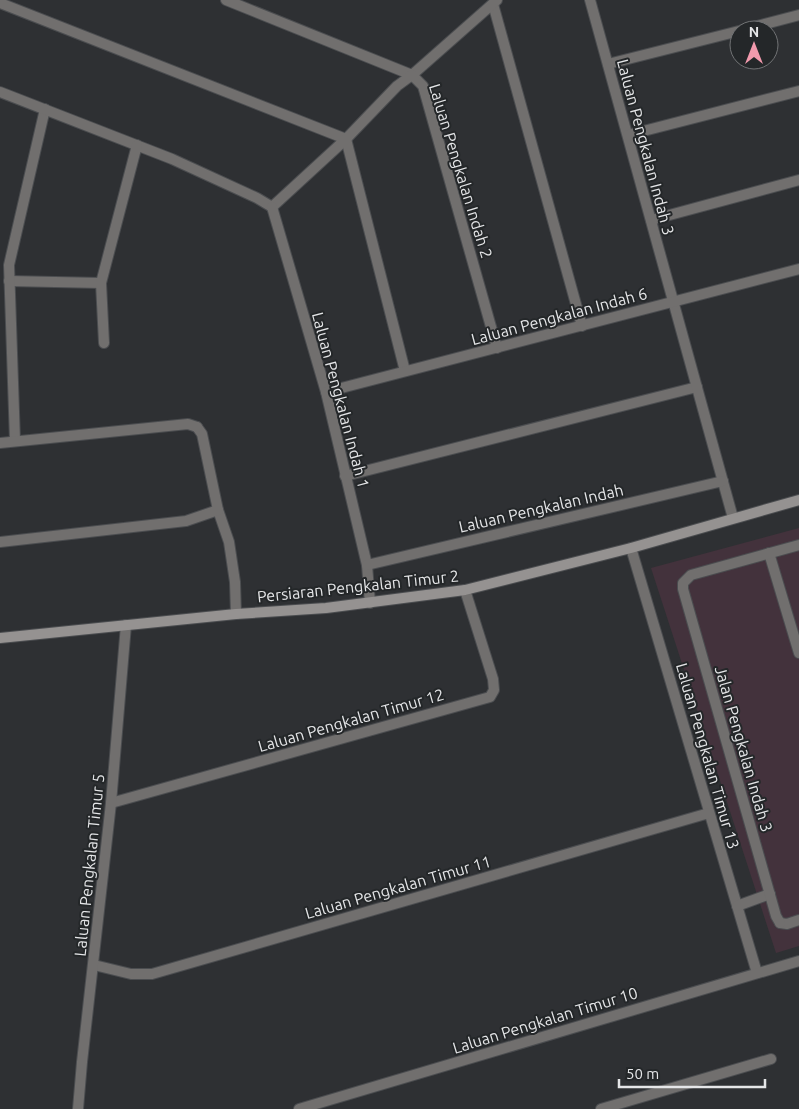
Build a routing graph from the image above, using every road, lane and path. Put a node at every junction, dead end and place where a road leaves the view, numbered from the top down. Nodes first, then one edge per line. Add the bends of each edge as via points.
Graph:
1 (226, 0) edge
2 (590, 0) edge
3 (495, 2) edge
4 (0, 3) edge
5 (799, 15) edge
6 (779, 20) edge
7 (729, 33) edge
8 (608, 64) junction
9 (412, 75) junction
10 (799, 91) edge
11 (0, 92) edge
12 (44, 109) junction
13 (628, 135) junction
14 (346, 139) junction
15 (137, 145) junction
16 (799, 180) edge
17 (272, 207) junction
18 (651, 220) junction
19 (799, 269) edge
20 (9, 282) junction
21 (102, 283) junction
22 (674, 302) junction
23 (582, 326) junction
24 (104, 343) dead end
25 (497, 348) junction
26 (405, 371) junction
27 (697, 387) junction
28 (326, 392) junction
29 (15, 441) junction
30 (0, 443) edge
31 (345, 476) junction
32 (723, 481) junction
33 (799, 500) edge
34 (218, 510) junction
35 (733, 518) junction
36 (0, 542) edge
37 (799, 545) edge
38 (631, 548) junction
39 (769, 553) junction
40 (367, 565) junction
41 (465, 590) junction
42 (370, 603) junction
43 (236, 614) junction
44 (126, 624) junction
45 (0, 638) edge
46 (799, 653) edge
47 (112, 803) junction
48 (709, 813) junction
49 (770, 894) junction
50 (737, 906) junction
51 (799, 920) edge
52 (799, 961) edge
53 (94, 965) junction
54 (757, 973) junction
55 (771, 1059) dead end
56 (78, 1109) edge
57 (299, 1109) edge
58 (601, 1109) edge

1 - 9 street
2 - 8 street, Laluan Pengkalan Indah 3
3 - 9 street
3 - 23 street
4 - 14 street
5 - 6 street
7 - 8 street
8 - 13 street, Laluan Pengkalan Indah 3
9 - 14 street, Laluan Pengkalan Indah 2
9 - 25 street, Laluan Pengkalan Indah 2 via 423,86
10 - 13 street
11 - 12 street
12 - 15 street
12 - 20 street via 9,265
13 - 18 street, Laluan Pengkalan Indah 3
14 - 17 street, Laluan Pengkalan Indah 2
14 - 26 street
15 - 17 street
15 - 21 street
16 - 18 street
17 - 28 street, Laluan Pengkalan Indah 1
18 - 22 street, Laluan Pengkalan Indah 3
19 - 22 street, Laluan Pengkalan Indah 6
20 - 21 street
20 - 29 street
21 - 24 street
22 - 23 street, Laluan Pengkalan Indah 6
22 - 27 street, Laluan Pengkalan Indah 3
23 - 25 street, Laluan Pengkalan Indah 6
25 - 26 street, Laluan Pengkalan Indah 6
26 - 28 street, Laluan Pengkalan Indah 6
27 - 31 street
27 - 32 street, Laluan Pengkalan Indah 3
28 - 31 street, Laluan Pengkalan Indah 1
29 - 30 street
29 - 34 street via 188,424 197,426 202,434
31 - 40 street, Laluan Pengkalan Indah 1
32 - 35 street, Laluan Pengkalan Indah 3
32 - 40 street, Laluan Pengkalan Indah
33 - 35 street, Persiaran Pengkalan Timur 2
34 - 36 street via 186,521
34 - 43 street via 229,542
35 - 38 street, Persiaran Pengkalan Timur 2
37 - 39 street
38 - 41 street, Persiaran Pengkalan Timur 2
38 - 48 street, Laluan Pengkalan Timur 13
39 - 46 street
39 - 49 street, Jalan Pengkalan Indah 3 via 691,575 682,589
40 - 42 street, Laluan Pengkalan Indah 1
41 - 42 street, Persiaran Pengkalan Timur 2
41 - 47 street, Laluan Pengkalan Timur 12 via 493,679 494,690 490,697
42 - 43 street, Persiaran Pengkalan Timur 2
43 - 44 street, Persiaran Pengkalan Timur 2
44 - 45 street, Persiaran Pengkalan Timur 2
44 - 47 street, Laluan Pengkalan Timur 5
47 - 53 street, Laluan Pengkalan Timur 5
48 - 50 street, Laluan Pengkalan Timur 13
48 - 53 street, Laluan Pengkalan Timur 11 via 152,974 130,974
49 - 50 street
49 - 51 street, Jalan Pengkalan Indah 3 via 780,923
50 - 54 street, Laluan Pengkalan Timur 13
52 - 54 street, Laluan Pengkalan Timur 10
53 - 56 street, Laluan Pengkalan Timur 5
54 - 57 street, Laluan Pengkalan Timur 10
55 - 58 street

